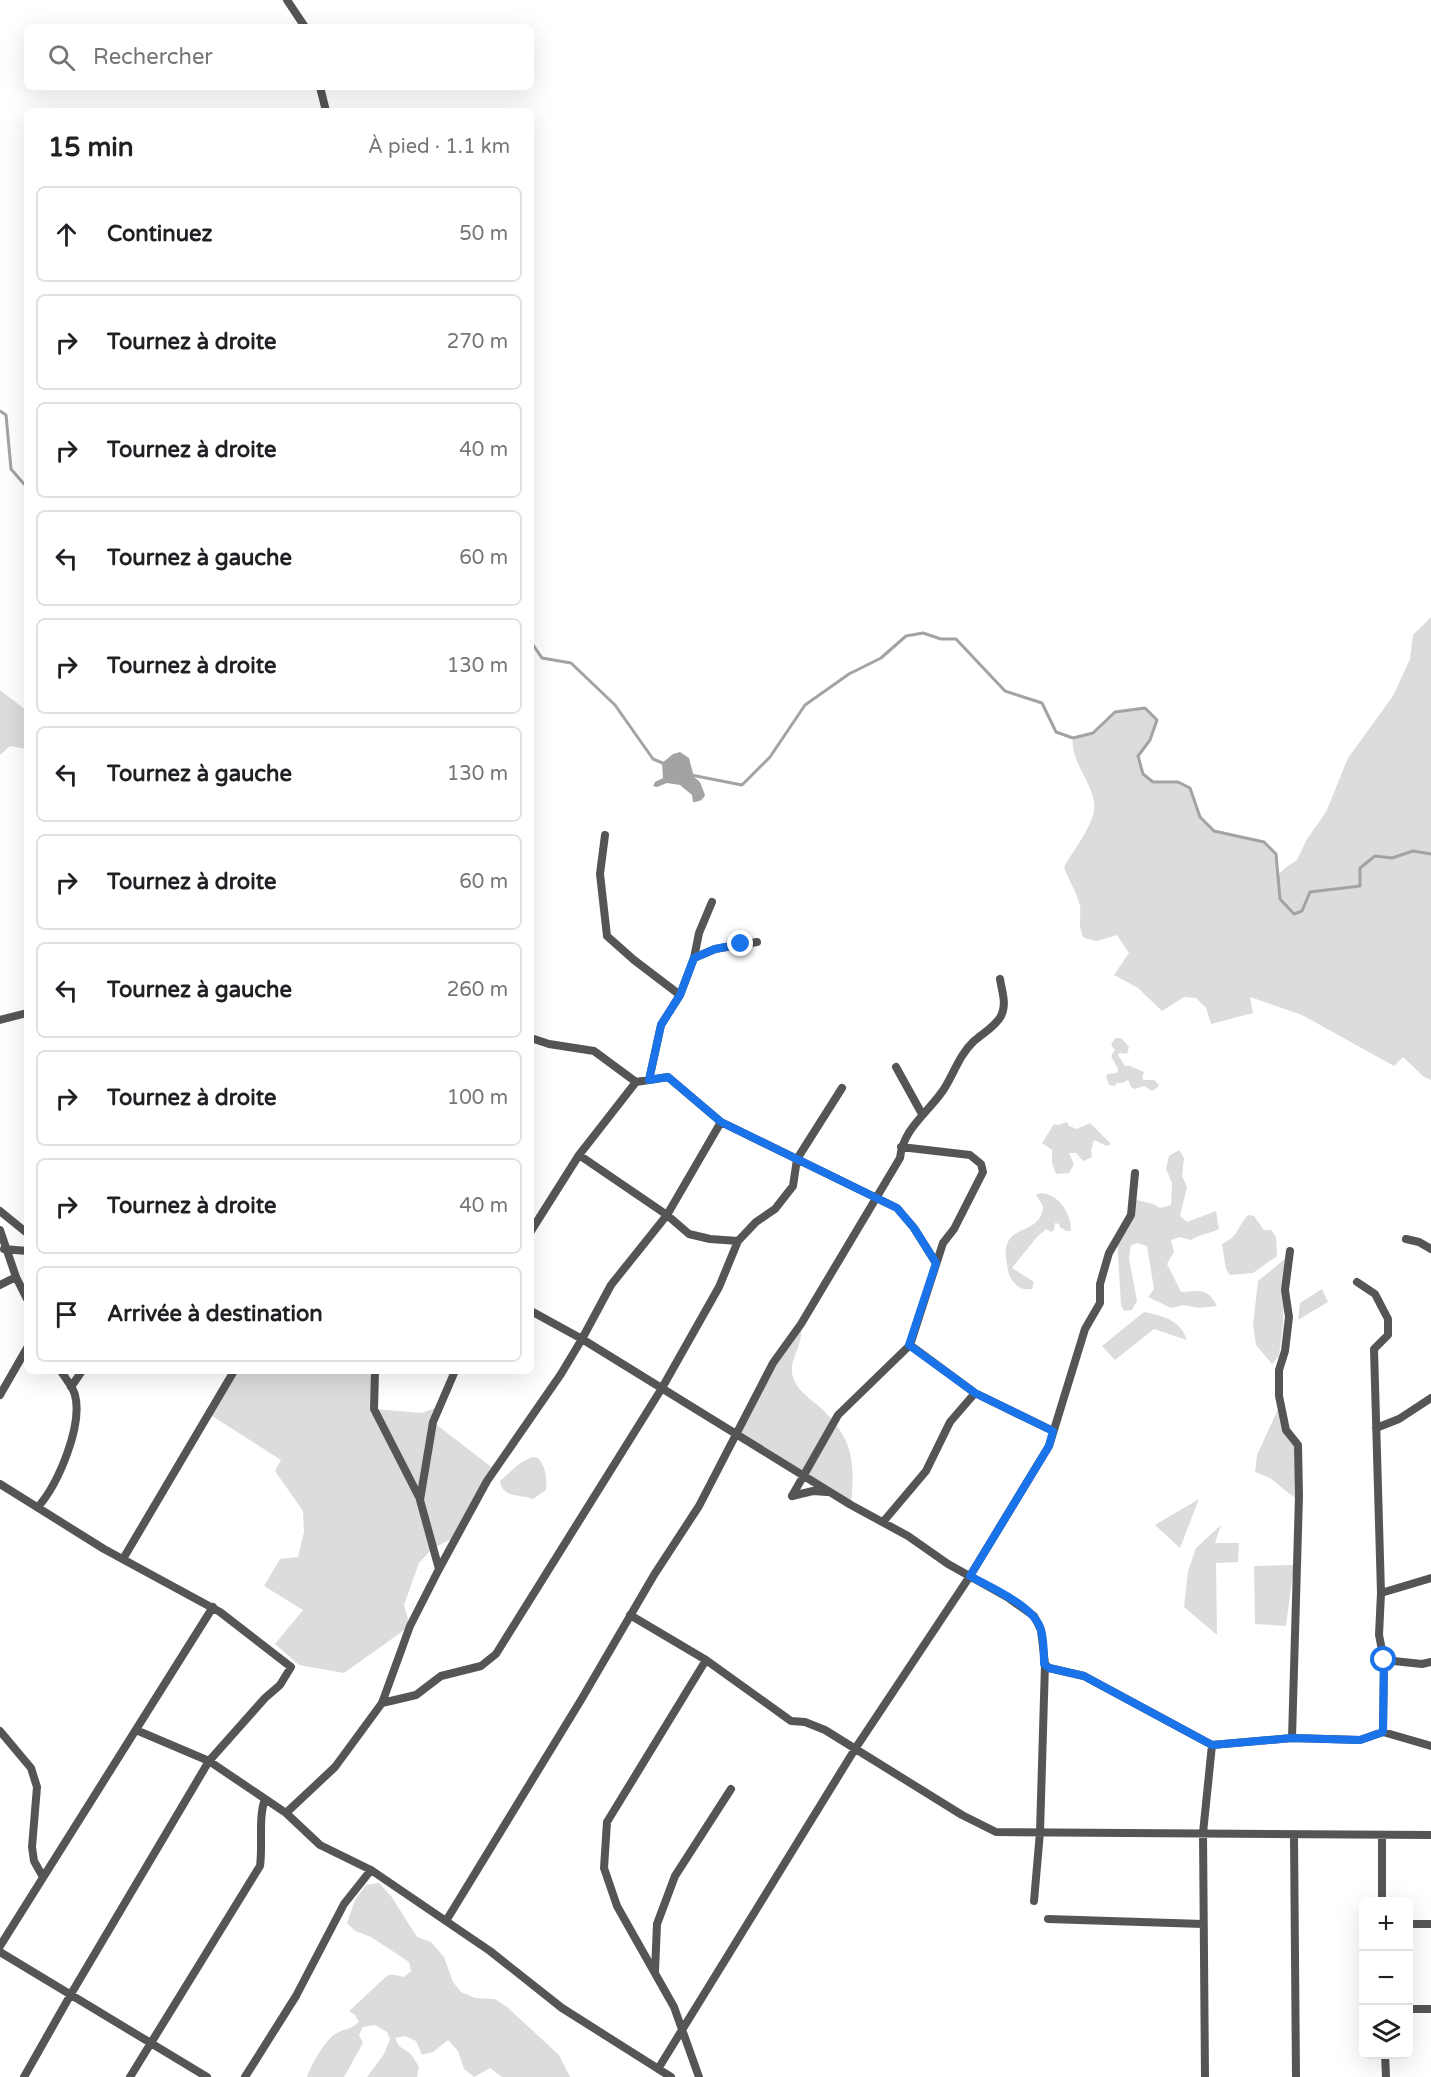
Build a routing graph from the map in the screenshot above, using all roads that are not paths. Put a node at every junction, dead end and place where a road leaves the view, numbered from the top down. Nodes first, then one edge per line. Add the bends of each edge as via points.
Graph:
1 (287, 0) edge
2 (303, 24) edge
3 (321, 90) edge
4 (325, 108) edge
5 (605, 835) dead end
6 (712, 902) dead end
7 (757, 942) dead end
8 (694, 958) junction
9 (1000, 979) dead end
10 (680, 995) junction
11 (24, 1014) edge
12 (0, 1020) edge
13 (534, 1039) edge
14 (896, 1067) dead end
15 (649, 1080) junction
16 (636, 1082) junction
17 (842, 1088) dead end
18 (922, 1114) junction
19 (721, 1122) junction
20 (901, 1147) junction
21 (579, 1155) junction
22 (797, 1159) junction
23 (1135, 1173) dead end
24 (876, 1197) junction
25 (0, 1211) edge
26 (667, 1215) junction
27 (534, 1227) edge
28 (0, 1230) edge
29 (24, 1231) edge
30 (1406, 1239) dead end
31 (738, 1241) junction
32 (3, 1249) edge
33 (1431, 1249) edge
34 (24, 1251) edge
35 (1290, 1251) dead end
36 (936, 1263) junction
37 (16, 1277) junction
38 (1357, 1282) dead end
39 (0, 1286) edge
40 (24, 1293) edge
41 (534, 1313) edge
42 (582, 1339) junction
43 (909, 1345) junction
44 (24, 1353) edge
45 (63, 1374) edge
46 (80, 1374) edge
47 (232, 1374) edge
48 (375, 1374) edge
49 (454, 1374) edge
50 (70, 1387) junction
51 (662, 1388) junction
52 (975, 1393) junction
53 (0, 1395) edge
54 (1431, 1398) edge
55 (1376, 1428) junction
56 (1053, 1431) junction
57 (737, 1435) junction
58 (802, 1475) junction
59 (0, 1484) edge
60 (829, 1492) junction
61 (420, 1500) junction
62 (38, 1507) junction
63 (883, 1522) junction
64 (123, 1558) junction
65 (439, 1569) junction
66 (970, 1576) junction
67 (1431, 1578) edge
68 (1380, 1593) junction
69 (213, 1608) junction
70 (630, 1615) junction
71 (705, 1660) junction
72 (1384, 1660) junction
73 (1431, 1662) edge
74 (1044, 1664) junction
75 (381, 1703) junction
76 (136, 1730) junction
77 (0, 1731) edge
78 (1383, 1732) junction
79 (1292, 1738) junction
80 (1212, 1745) junction
81 (1431, 1746) edge
82 (855, 1749) junction
83 (208, 1761) junction
84 (731, 1789) dead end
85 (265, 1799) junction
86 (286, 1813) junction
87 (1040, 1832) junction
88 (1203, 1833) junction
89 (1294, 1835) junction
90 (1382, 1835) junction
91 (1431, 1835) edge
92 (371, 1870) junction
93 (43, 1877) junction
94 (1382, 1897) edge
95 (1034, 1901) dead end
96 (1048, 1919) dead end
97 (446, 1921) junction
98 (1203, 1924) junction
99 (1413, 1924) edge
100 (1431, 1924) edge
101 (0, 1946) edge
102 (0, 1952) edge
103 (655, 1971) junction
104 (71, 1994) junction
105 (1413, 2008) edge
106 (1431, 2009) edge
107 (682, 2031) junction
108 (151, 2043) junction
109 (1385, 2059) edge
110 (658, 2069) junction
111 (24, 2077) edge
112 (130, 2077) edge
113 (207, 2077) edge
114 (245, 2077) edge
115 (671, 2077) edge
116 (699, 2077) edge
117 (1205, 2077) edge
118 (1296, 2077) edge
119 (1386, 2077) edge

1 - 2 street
3 - 4 street
5 - 10 street via 600,874 608,936
6 - 8 street
7 - 8 street via 715,949
8 - 10 street
9 - 18 street via 1005,1003 1001,1016 973,1042 935,1103
10 - 15 street via 661,1025
11 - 12 street
13 - 16 street via 594,1051
14 - 18 street
15 - 16 street
15 - 19 street via 668,1077
16 - 21 street
17 - 22 street
18 - 20 street
19 - 22 street
19 - 26 street
20 - 24 street via 900,1158
20 - 36 street via 970,1155 981,1164 981,1178
21 - 26 street
21 - 27 street
22 - 24 street
22 - 31 street via 793,1186 775,1209
23 - 56 street via 1131,1215 1109,1253 1100,1284 1100,1303 1085,1329
24 - 36 street via 897,1208
24 - 57 street via 801,1324 773,1363
25 - 29 street
26 - 31 street via 689,1234
26 - 42 street via 611,1285
28 - 32 street
30 - 33 street
31 - 51 street via 719,1287
32 - 34 street
32 - 37 street
35 - 79 street via 1285,1290 1289,1317 1279,1370 1279,1396 1286,1430 1298,1445
36 - 43 street
37 - 39 street
37 - 40 street
38 - 55 street via 1375,1294 1389,1328 1388,1335 1374,1348
41 - 42 street
42 - 51 street
42 - 65 street via 494,1469
43 - 52 street
43 - 58 street via 838,1415
44 - 53 street
45 - 50 street
46 - 50 street
47 - 64 street
48 - 61 street via 374,1409
49 - 61 street via 433,1422
50 - 62 street via 75,1392 77,1411 73,1431 48,1496
51 - 57 street
51 - 75 street via 496,1654 481,1666 441,1676 416,1695
52 - 56 street
52 - 63 street via 951,1422 926,1471
54 - 55 street via 1400,1419
55 - 68 street
56 - 66 street via 1049,1446
57 - 58 street
57 - 70 street via 699,1506
58 - 60 street
58 - 60 street via 792,1496
59 - 62 street
60 - 63 street
61 - 65 street
62 - 64 street
63 - 66 street
64 - 69 street
65 - 75 street via 410,1626
66 - 74 street via 1034,1616 1041,1630
66 - 82 street
67 - 68 street
68 - 72 street via 1379,1635
69 - 76 street
69 - 83 street via 291,1667 280,1685
70 - 71 street
70 - 97 street
71 - 82 street via 791,1721 825,1730
71 - 103 street via 607,1822 604,1868 617,1906
72 - 73 street
72 - 78 street
74 - 80 street via 1084,1676
74 - 87 street
75 - 86 street via 335,1767
76 - 83 street
76 - 93 street
77 - 93 street via 31,1768 37,1787 32,1847 34,1862
78 - 79 street via 1360,1740
78 - 81 street
79 - 80 street
80 - 88 street
82 - 87 street via 996,1832
82 - 107 street
83 - 85 street
83 - 104 street
84 - 103 street via 675,1876 657,1924
85 - 86 street
85 - 108 street via 261,1811 260,1866
86 - 92 street via 320,1845
87 - 88 street
87 - 95 street
88 - 89 street
88 - 98 street
89 - 90 street
89 - 118 street
90 - 91 street
90 - 94 street
92 - 97 street
92 - 114 street via 344,1904 296,1996
93 - 101 street
96 - 98 street
97 - 110 street via 562,2007
98 - 117 street
99 - 100 street
102 - 104 street
103 - 107 street
104 - 108 street
104 - 111 street
105 - 106 street
107 - 110 street
107 - 116 street
108 - 112 street
108 - 113 street
109 - 119 street
110 - 115 street

